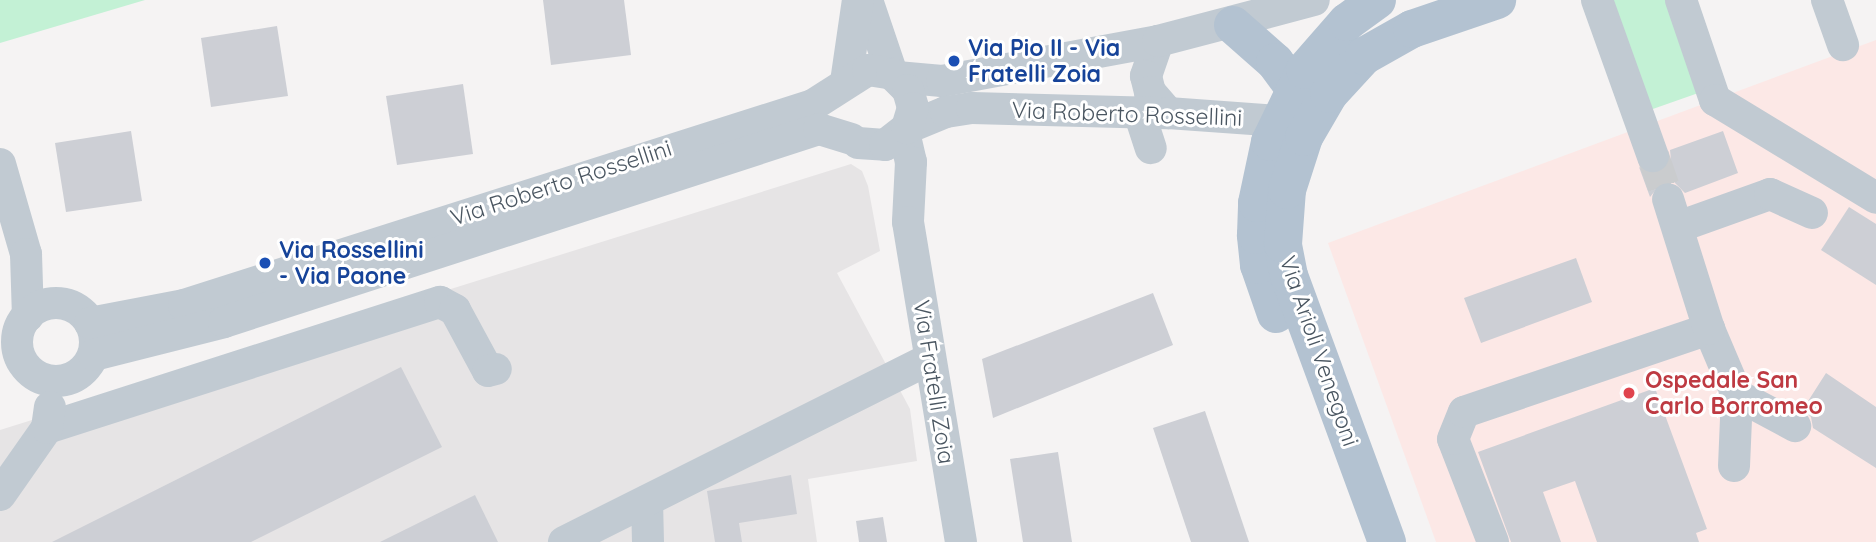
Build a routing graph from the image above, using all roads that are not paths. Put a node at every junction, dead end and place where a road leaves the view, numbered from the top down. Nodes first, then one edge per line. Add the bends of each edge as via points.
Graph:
1 (858, 0) edge
2 (867, 0) edge
3 (1314, 0) edge
4 (1377, 0) edge
5 (1497, 0) edge
6 (1597, 0) edge
7 (1681, 0) edge
8 (1827, 0) edge
9 (1441, 6) edge
10 (1233, 25) junction
11 (1158, 41) junction
12 (1843, 45) dead end
13 (894, 75) junction
14 (844, 85) junction
15 (1294, 85) junction
16 (1154, 113) junction
17 (1297, 120) junction
18 (906, 130) junction
19 (855, 141) junction
20 (1151, 148) dead end
21 (1653, 156) tunnel mouth
22 (692, 157) junction
23 (0, 164) edge
24 (1876, 198) edge
25 (1812, 213) dead end
26 (908, 222) junction
27 (26, 254) junction
28 (82, 315) junction
29 (189, 318) junction
30 (1719, 331) junction
31 (15, 335) edge
32 (94, 355) junction
33 (930, 359) junction
34 (496, 369) dead end
35 (42, 376) junction
36 (0, 379) edge
37 (1737, 395) junction
38 (1795, 426) dead end
39 (47, 428) junction
40 (1734, 466) dead end
41 (0, 495) edge
42 (647, 501) junction
43 (564, 542) edge
44 (648, 542) edge
45 (961, 542) edge
46 (1362, 542) edge
47 (1387, 542) edge
48 (1493, 542) edge

1 - 14 street, Via Fratelli Zoia
2 - 13 street, Via Fratelli Zoia
3 - 10 street, Via Roberto Rossellini
4 - 15 main road via 1347,22
5 - 9 main road
6 - 21 street
7 - 24 street via 1715,100
8 - 12 street
9 - 17 main road via 1364,57
10 - 11 street, Via Roberto Rossellini
10 - 15 main road
11 - 13 street, Via Roberto Rossellini via 942,81
11 - 16 street via 1146,76
13 - 14 street, Via Roberto Rossellini via 868,70
13 - 18 street, Via Fratelli Zoia via 912,98
14 - 19 street, Via Fratelli Zoia via 837,116
14 - 22 street, Via Roberto Rossellini via 813,105
15 - 17 main road
16 - 17 street, Via Roberto Rossellini
16 - 18 street, Via Roberto Rossellini via 972,108 946,112
16 - 20 street
17 - 46 main road, Via Arioli Venegoni via 1257,203 1259,265
17 - 47 main road, Via Arioli Venegoni via 1283,244 1289,276
18 - 19 street, Via Roberto Rossellini via 884,145
18 - 26 street, Via Fratelli Zoia via 911,162
19 - 22 street, Via Roberto Rossellini via 820,129
19 - 26 street, Via Fratelli Zoia via 887,167
22 - 29 street, Via Roberto Rossellini
23 - 27 street
25 - 30 street via 1770,194 1673,213
26 - 33 street, Via Fratelli Zoia
27 - 28 street
27 - 31 street
28 - 29 street, Via Roberto Rossellini
28 - 31 street via 45,304
28 - 32 street
29 - 32 street, Via Roberto Rossellini
30 - 37 street
30 - 48 street via 1464,412 1454,439
31 - 35 street
32 - 35 street, Via Roberto Rossellini via 78,375
33 - 42 street
33 - 45 street, Via Fratelli Zoia
34 - 39 street via 488,371 456,310 440,302
35 - 36 street, Via Roberto Rossellini
35 - 39 street
37 - 38 street
37 - 40 street
39 - 41 street
42 - 43 street
42 - 44 street

